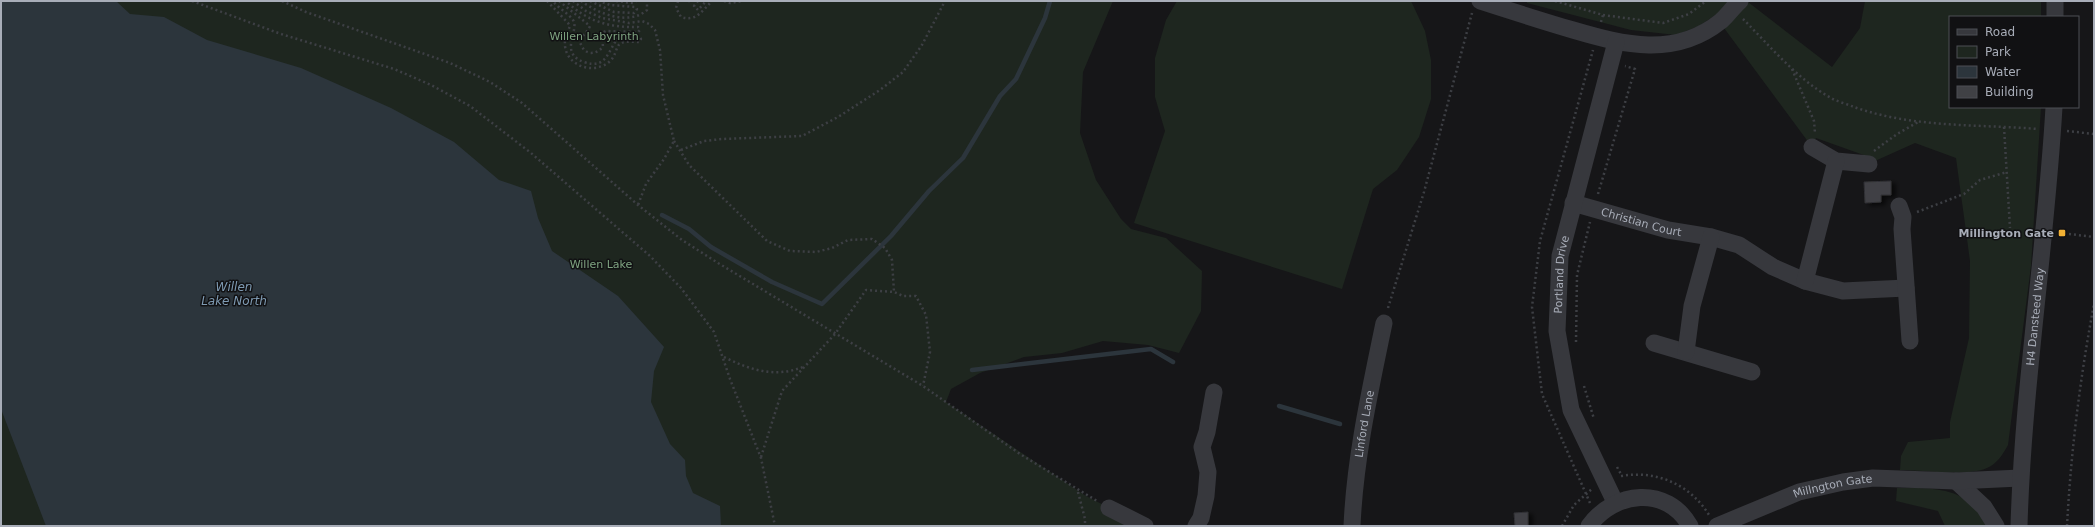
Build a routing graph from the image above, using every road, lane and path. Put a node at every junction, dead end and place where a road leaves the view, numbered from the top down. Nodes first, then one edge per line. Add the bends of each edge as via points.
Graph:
1 (192, 1) edge
2 (282, 1) edge
3 (547, 1) edge
4 (553, 1) edge
5 (559, 1) edge
6 (566, 1) edge
7 (573, 1) edge
8 (581, 1) edge
9 (590, 1) edge
10 (599, 1) edge
11 (616, 1) edge
12 (636, 1) edge
13 (647, 1) edge
14 (678, 1) edge
15 (688, 1) edge
16 (692, 1) edge
17 (698, 1) edge
18 (706, 1) edge
19 (712, 1) edge
20 (724, 1) edge
21 (743, 1) edge
22 (945, 1) edge
23 (1555, 1) edge
24 (1706, 1) edge
25 (2055, 1) edge
26 (1737, 4) edge
27 (1477, 5) edge
28 (2055, 16) edge
29 (1616, 42) junction
30 (1592, 57) dead end
31 (1611, 62) junction
32 (1791, 68) junction
33 (2054, 108) edge
34 (1920, 121) junction
35 (2004, 127) junction
36 (2042, 130) dead end
37 (2064, 131) dead end
38 (2094, 134) edge
39 (674, 141) junction
40 (1812, 147) joint
41 (681, 150) junction
42 (1836, 161) junction
43 (1868, 164) joint
44 (2007, 172) junction
45 (1573, 202) junction
46 (638, 205) junction
47 (1594, 208) junction
48 (1901, 212) joint
49 (2010, 228) dead end
50 (2069, 234) dead end
51 (1711, 237) junction
52 (2094, 237) edge
53 (1805, 281) junction
54 (1906, 288) junction
55 (894, 292) junction
56 (2094, 304) edge
57 (1384, 323) joint
58 (835, 334) junction
59 (1910, 341) dead end
60 (1654, 343) dead end
61 (1576, 345) dead end
62 (1686, 352) junction
63 (724, 356) junction
64 (805, 366) junction
65 (1752, 372) dead end
66 (1583, 381) dead end
67 (923, 386) junction
68 (1214, 392) dead end
69 (1595, 424) dead end
70 (761, 458) junction
71 (1615, 463) dead end
72 (1622, 476) dead end
73 (2020, 478) junction
74 (1956, 481) junction
75 (1078, 491) junction
76 (1615, 502) junction
77 (1109, 508) joint
78 (775, 526) edge
79 (1085, 526) edge
80 (1145, 526) edge
81 (1196, 526) edge
82 (1352, 526) edge
83 (1589, 526) edge
84 (1690, 526) edge
85 (1717, 526) edge
86 (1996, 526) edge
87 (2019, 526) edge
88 (2067, 526) edge

1 - 63 path via 281,34 394,69 432,85 470,106 531,153 650,256 681,288 714,332
2 - 46 path via 306,12 450,63 490,82 522,103
3 - 4 path via 570,26 565,42 566,49 569,56 583,68 592,69 607,64 622,43 639,42 641,39 639,36 618,38 604,60 596,64 585,63 576,58 571,47 575,26 573,20
5 - 6 path via 590,26 582,35 580,42 585,52 590,54 598,52 603,47 602,33 606,31 623,33 640,30 638,27 621,28 601,23 586,17
7 - 39 path via 586,11 602,18 629,23 642,21 655,30 660,50 663,95
8 - 13 path via 600,12 631,18 639,17 647,10
9 - 10 path via 614,12 634,13 637,9
11 - 12 path
14 - 19 path via 676,8 681,17 689,20 697,17
15 - 16 path
17 - 18 path via 694,6 698,10
20 - 21 path
22 - 41 path via 922,45 903,72 880,90 832,120 802,136 704,141
23 - 24 path via 1602,15 1663,23 1689,14
25 - 28 street
26 - 29 street via 1712,28 1678,42 1648,47
26 - 32 path via 1738,14
27 - 29 street
27 - 57 path
29 - 31 street, Portland Drive
30 - 31 path
31 - 45 street, Portland Drive
31 - 47 path via 1635,69
32 - 34 path via 1832,99 1889,117
32 - 40 path via 1814,121 1816,138
33 - 73 street, H4 Dansteed Way
34 - 35 path via 1958,127
34 - 43 path via 1876,148
35 - 36 path
35 - 44 path
37 - 38 path
39 - 41 path
39 - 46 path via 646,184
40 - 42 street
41 - 55 path via 689,165 767,241 790,251 816,252 848,240 872,239 885,248 892,260
42 - 43 street
42 - 53 street
44 - 48 path via 1980,180 1964,194
44 - 49 path
45 - 47 street, Christian Court
45 - 76 street, Portland Drive via 1560,256 1557,331 1571,410
46 - 58 path via 712,260
47 - 51 street, Christian Court via 1668,230
47 - 61 path via 1582,247 1577,275
48 - 54 street
50 - 52 path
51 - 53 street, Christian Court via 1739,245 1773,267
51 - 62 street via 1692,306
53 - 54 street, Christian Court via 1843,291
54 - 59 street
55 - 58 path via 866,290
55 - 67 path via 903,296 916,296 926,315 930,352
56 - 88 path via 2075,422
57 - 82 street, Linford Lane via 1363,427
58 - 64 path
58 - 67 path
60 - 62 street
62 - 65 street
63 - 64 path via 746,367 772,373
63 - 70 path via 730,379
64 - 70 path via 782,391
66 - 69 path
67 - 75 path
68 - 81 street via 1202,447 1208,472 1206,496 1201,518
70 - 78 path
71 - 72 path
73 - 74 street, Millngton Gate
73 - 87 street, H4 Dansteed Way
74 - 85 street, Millngton Gate via 1880,478 1843,482 1799,492
74 - 86 street via 1984,507
75 - 77 path
75 - 79 path
76 - 83 street via 1597,515
76 - 84 street via 1646,497 1661,501 1675,509
77 - 80 street

